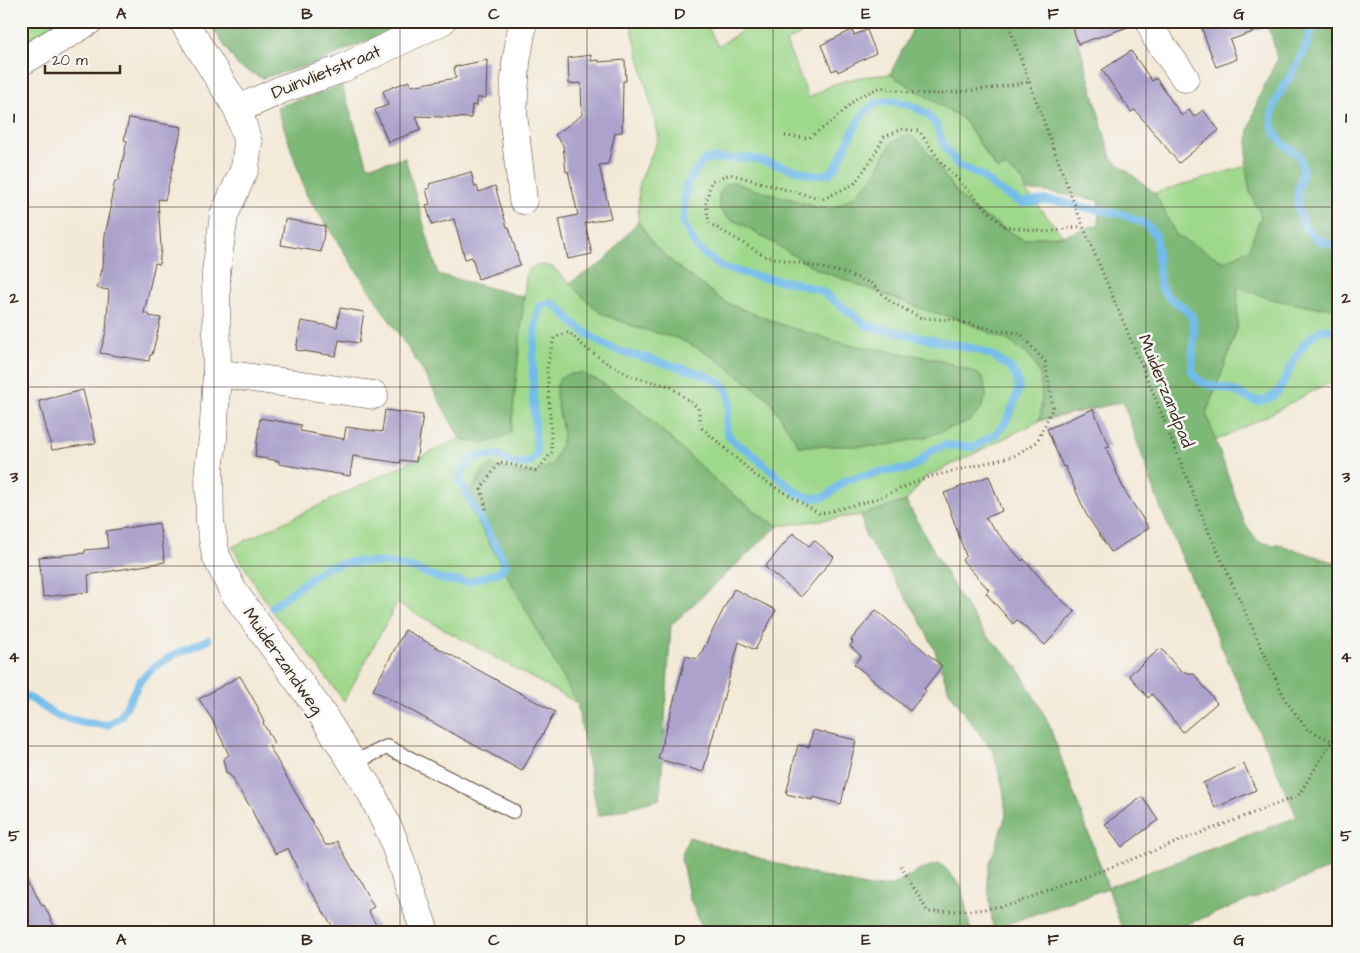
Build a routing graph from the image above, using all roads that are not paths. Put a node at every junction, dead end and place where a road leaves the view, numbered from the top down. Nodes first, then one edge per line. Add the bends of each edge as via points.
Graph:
1 (89, 21) edge
2 (183, 21) edge
3 (442, 21) edge
4 (523, 21) edge
5 (1150, 21) edge
6 (21, 62) edge
7 (1185, 78) dead end
8 (238, 109) junction
9 (523, 200) dead end
10 (217, 373) junction
11 (374, 394) dead end
12 (353, 763) junction
13 (512, 811) dead end
14 (425, 932) edge

1 - 6 street
2 - 8 street, Muiderzandweg
3 - 8 street, Duinvlietstraat via 339,70 285,88
4 - 9 street via 513,114
5 - 7 street via 1156,37
8 - 10 street, Muiderzandweg via 248,144 245,168 224,215 216,272
10 - 11 street
10 - 12 street, Muiderzandweg via 209,468 210,522 216,556 233,591 318,708
12 - 13 lane via 387,747
12 - 14 street, Muiderzandweg via 392,836

